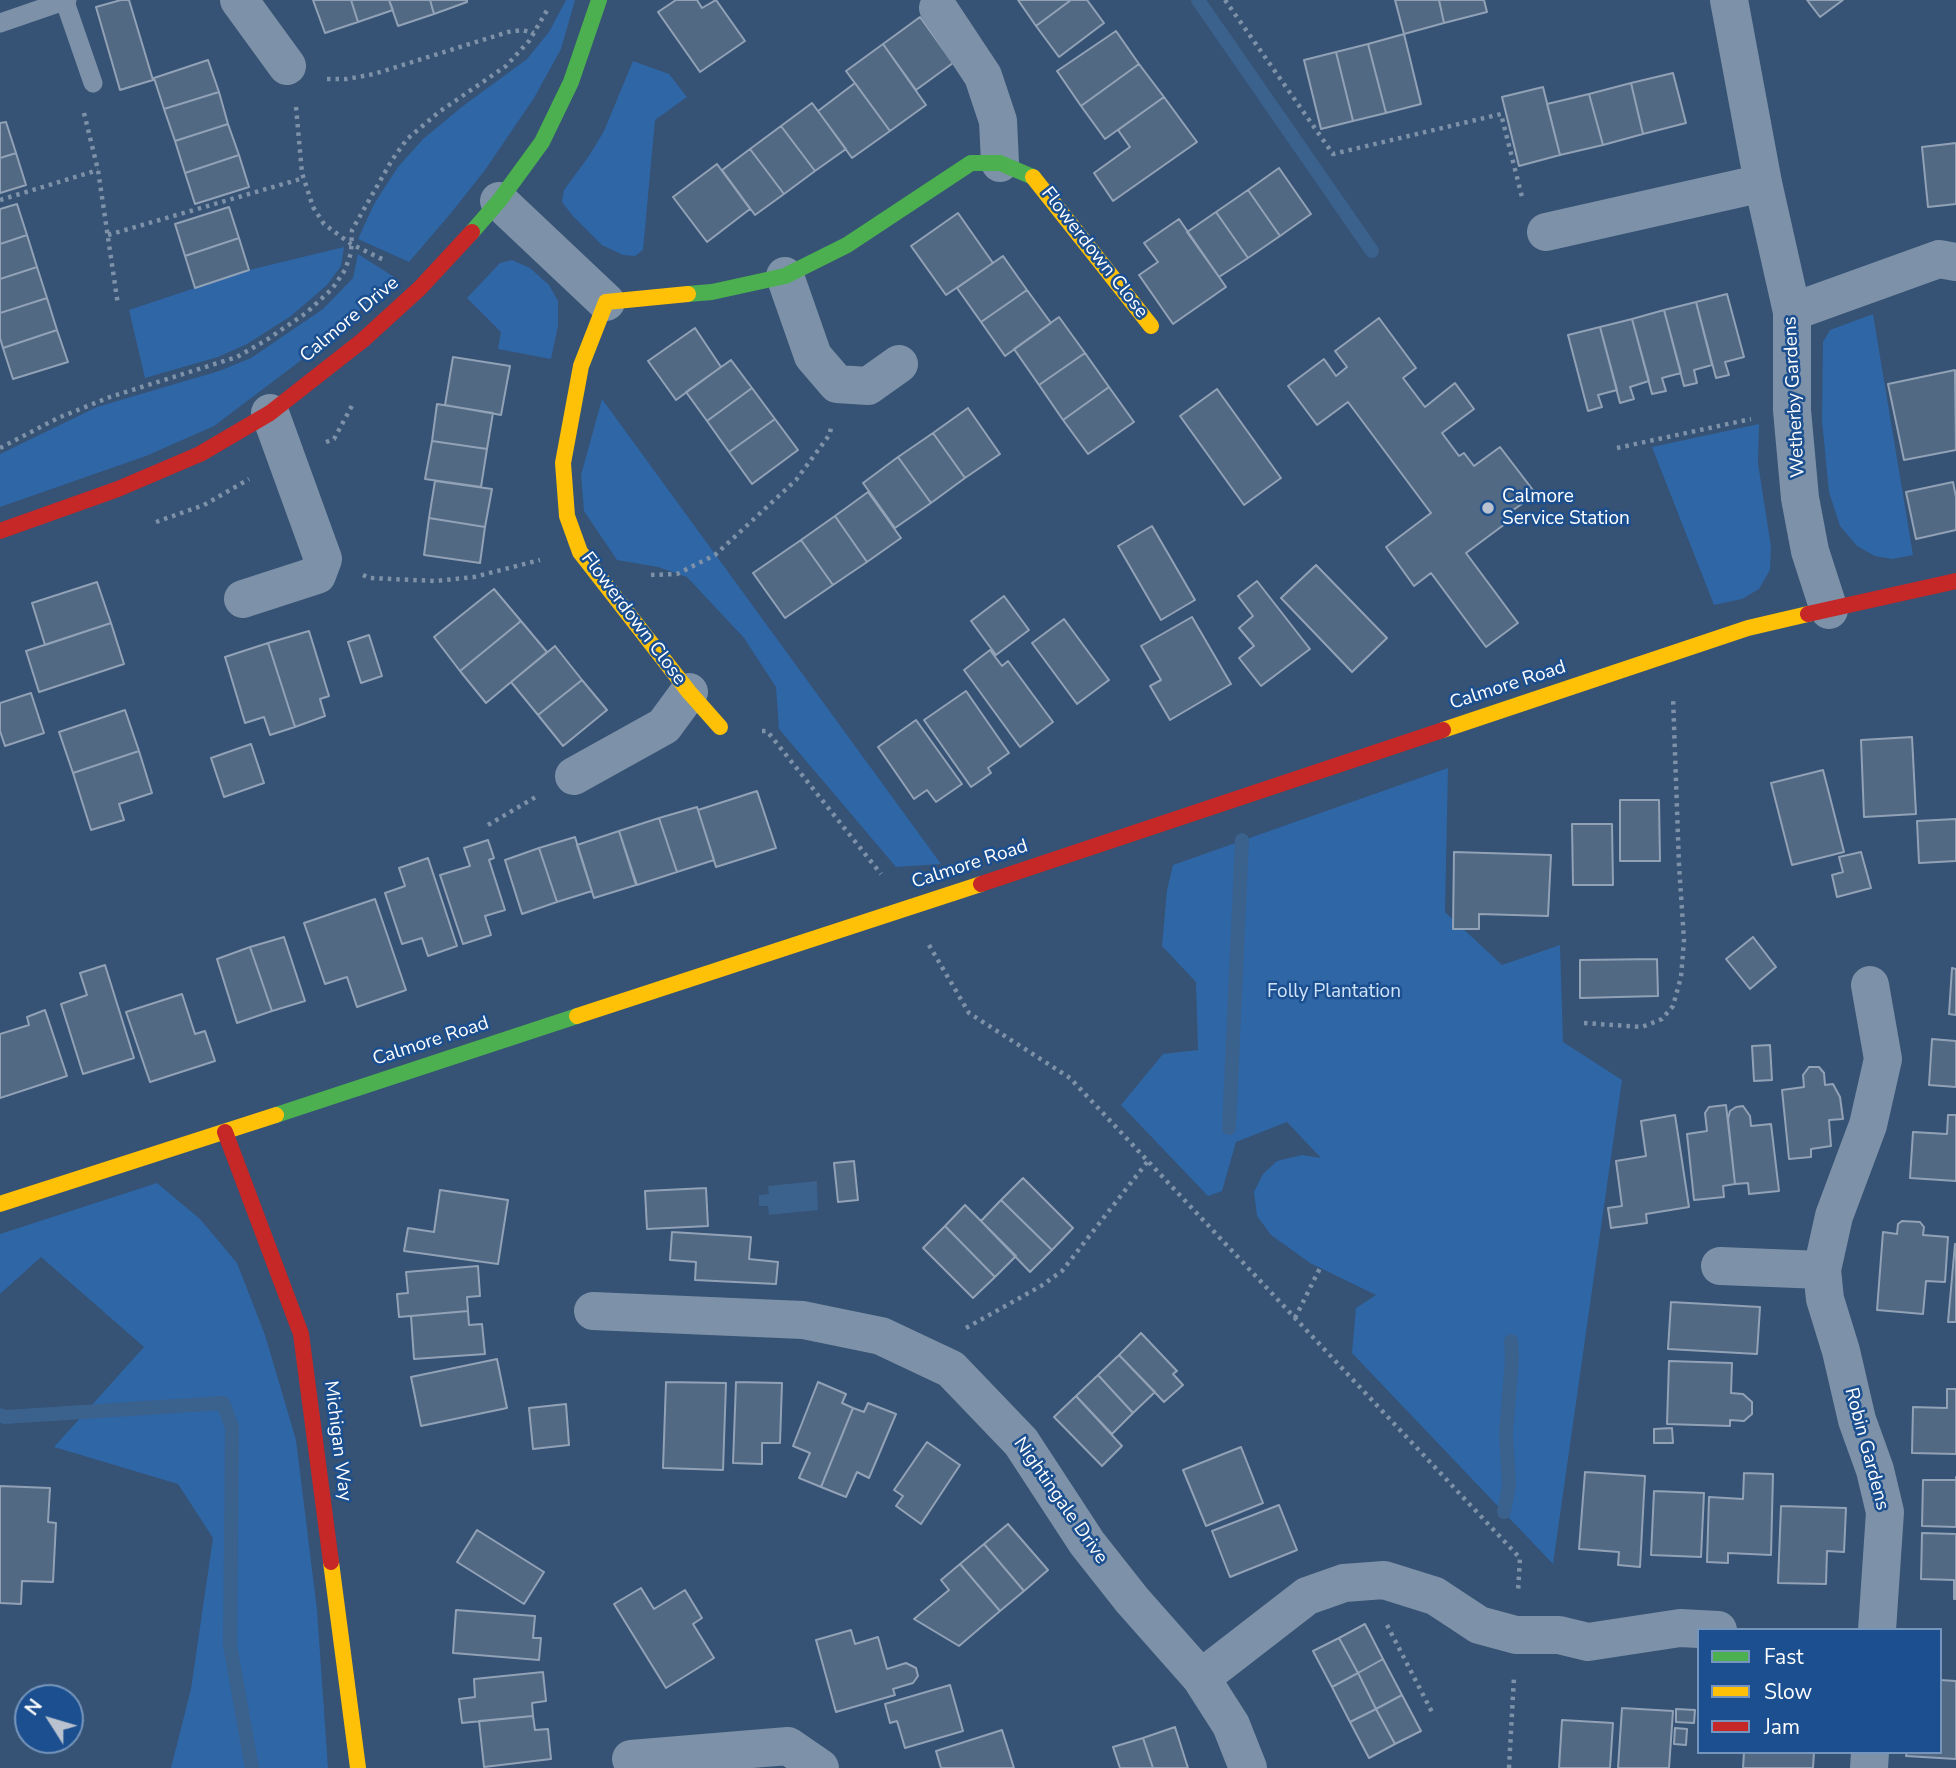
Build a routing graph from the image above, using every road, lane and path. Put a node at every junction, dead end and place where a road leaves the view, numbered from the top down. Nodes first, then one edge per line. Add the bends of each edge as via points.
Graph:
1 (239, 0) edge
2 (552, 0) edge
3 (599, 0) edge
4 (1225, 0) edge
5 (1728, 0) edge
6 (66, 1) edge
7 (938, 8) dead end
8 (0, 23) edge
9 (534, 33) junction
10 (287, 66) junction
11 (93, 83) joint
12 (1000, 163) junction
13 (98, 170) junction
14 (303, 178) junction
15 (1763, 183) junction
16 (0, 200) edge
17 (499, 201) junction
18 (1546, 232) joint
19 (108, 235) junction
20 (351, 244) junction
21 (1956, 262) edge
22 (785, 276) junction
23 (420, 288) junction
24 (606, 302) junction
25 (118, 305) dead end
26 (1792, 312) junction
27 (1151, 326) dead end
28 (900, 364) dead end
29 (836, 384) junction
30 (1793, 410) junction
31 (270, 413) junction
32 (0, 447) edge
33 (1617, 448) dead end
34 (0, 531) edge
35 (580, 552) junction
36 (323, 559) junction
37 (642, 575) dead end
38 (1956, 581) edge
39 (243, 599) dead end
40 (1829, 610) junction
41 (1672, 654) junction
42 (689, 692) junction
43 (720, 727) joint
44 (573, 776) joint
45 (488, 825) dead end
46 (907, 907) junction
47 (1870, 985) dead end
48 (1584, 1023) dead end
49 (225, 1132) junction
50 (1148, 1161) junction
51 (0, 1204) edge
52 (1720, 1266) dead end
53 (1320, 1268) dead end
54 (1822, 1270) junction
55 (593, 1311) dead end
56 (1295, 1318) junction
57 (957, 1334) dead end
58 (1364, 1581) junction
59 (1877, 1628) edge
60 (1697, 1629) edge
61 (1517, 1635) junction
62 (1201, 1678) junction
63 (1433, 1714) dead end
64 (631, 1759) dead end
65 (358, 1768) edge
66 (820, 1768) edge
67 (1248, 1768) edge
68 (1509, 1768) edge

1 - 10 street
2 - 9 path
3 - 17 street, Calmore Drive via 554,118
4 - 18 path via 1333,154 1501,114 1530,226
5 - 15 street, Wetherby Gardens
6 - 8 lane
6 - 11 lane
7 - 12 street via 983,76 998,121
9 - 10 path via 508,32 347,79 324,79
9 - 20 path via 506,66 407,139 352,230
10 - 14 path via 294,88
11 - 13 path via 80,98
12 - 22 street, Flowerdown Close via 971,163 847,245
12 - 27 street, Flowerdown Close via 1035,178
13 - 16 path
13 - 19 path
14 - 19 path
14 - 20 path via 324,224
15 - 18 street
15 - 26 street, Wetherby Gardens
17 - 23 street, Calmore Drive
17 - 24 street
19 - 25 path
20 - 23 path via 415,274
20 - 32 path via 345,270 332,289 306,313 237,357 110,397
21 - 26 street via 1939,259
22 - 24 street, Flowerdown Close via 712,292
22 - 29 street via 813,356
23 - 31 street, Calmore Drive
24 - 35 street, Flowerdown Close via 581,366 563,463 566,516
26 - 30 street, Wetherby Gardens
28 - 29 street via 868,386
29 - 37 path via 830,433 796,480 715,555 677,574
30 - 33 path
30 - 40 street, Wetherby Gardens via 1807,538
31 - 34 street, Calmore Drive via 200,454
31 - 36 street
35 - 36 path via 474,577 436,581 369,578
35 - 42 street, Flowerdown Close
36 - 39 street via 317,575
38 - 40 street, Calmore Road
40 - 41 street, Calmore Road via 1748,628
41 - 46 street, Calmore Road
41 - 48 path via 1684,940 1681,977 1673,1006 1661,1019 1642,1027
42 - 43 street, Flowerdown Close
42 - 44 street, Flowerdown Close via 664,726
43 - 46 path via 767,731
44 - 45 path
46 - 49 street, Calmore Road
46 - 50 path via 969,1013 1070,1077
47 - 54 street, Robin Gardens via 1883,1059 1868,1125 1834,1216
49 - 51 street, Calmore Road
49 - 65 street, Michigan Way via 301,1334
50 - 56 path
50 - 57 path via 1062,1271
52 - 54 street
53 - 56 path
54 - 59 street, Robin Gardens via 1825,1298 1885,1512
55 - 62 street, Nightingale Drive via 803,1320 881,1336 951,1369 1021,1442 1087,1543
56 - 61 path via 1520,1559
58 - 61 street via 1384,1580 1435,1596 1479,1625
58 - 62 street via 1307,1596
58 - 63 path
60 - 61 street via 1588,1642 1559,1635
61 - 68 path
62 - 67 street, Nightingale Drive via 1231,1725
64 - 66 street via 788,1746

